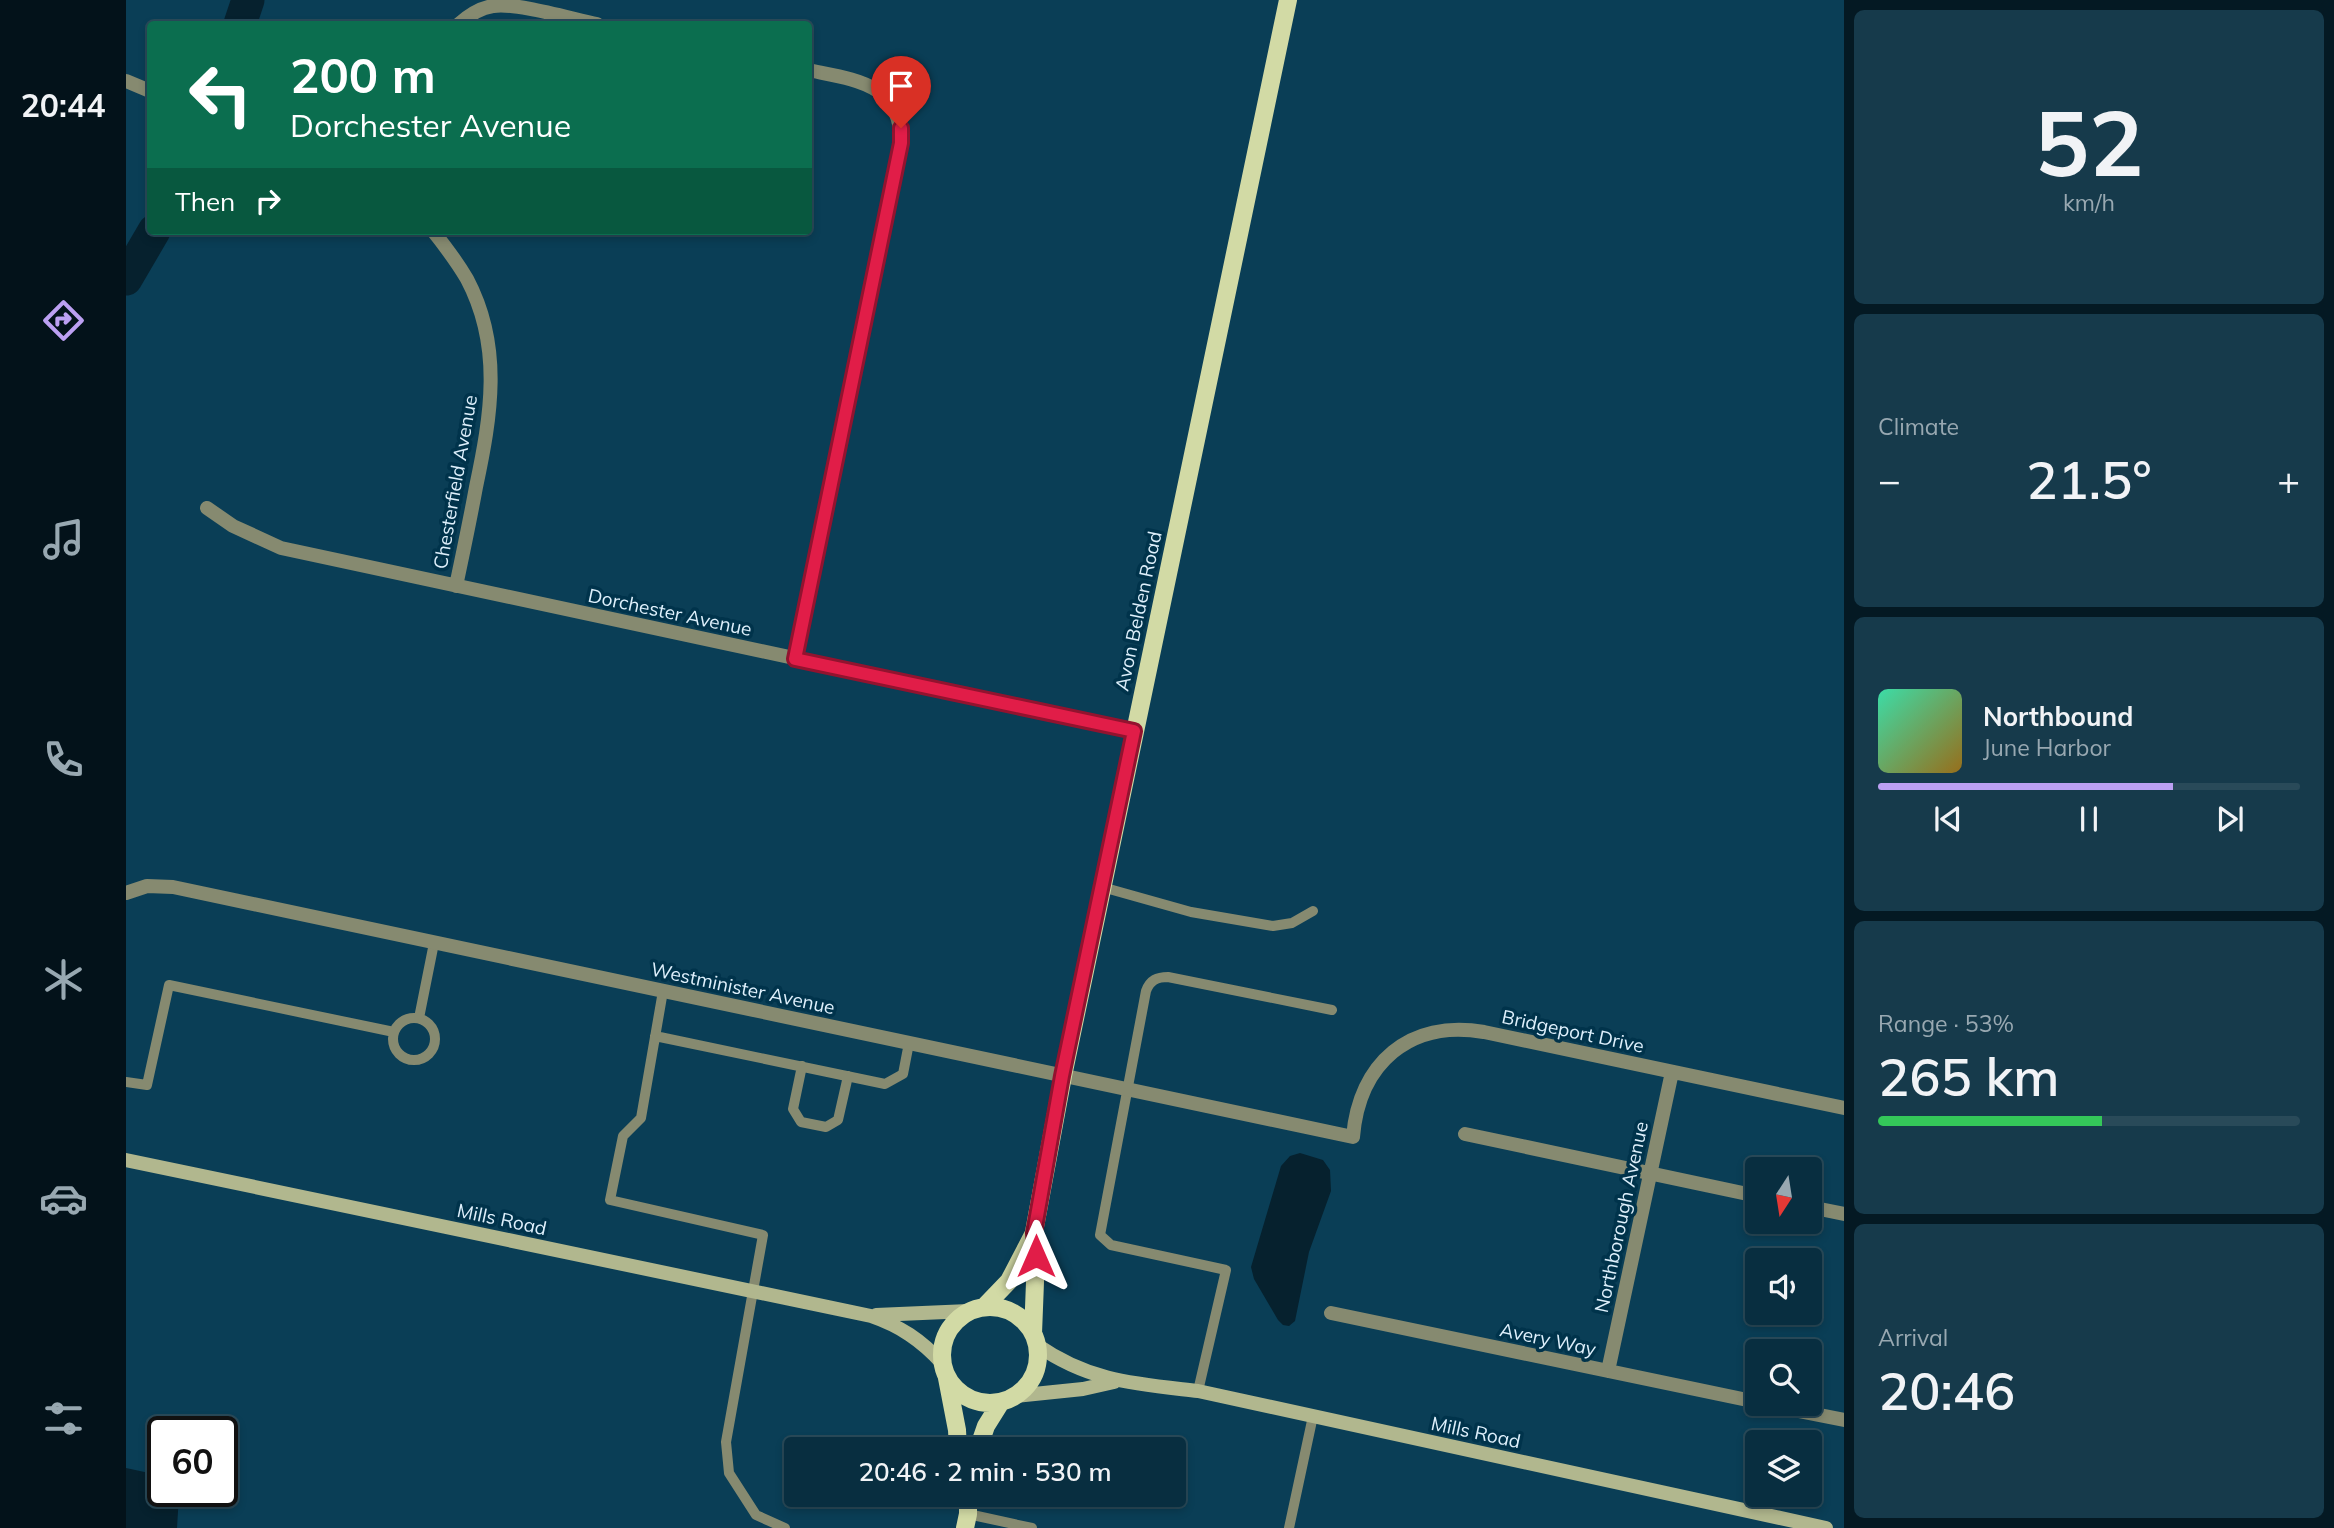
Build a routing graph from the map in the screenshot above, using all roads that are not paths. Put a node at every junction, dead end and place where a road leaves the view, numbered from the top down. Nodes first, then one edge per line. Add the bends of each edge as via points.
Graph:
1 (1288, 0) edge
2 (463, 21) edge
3 (582, 21) edge
4 (812, 71) edge
5 (126, 81) edge
6 (147, 90) edge
7 (436, 235) edge
8 (206, 508) dead end
9 (456, 586) junction
10 (795, 659) junction
11 (1134, 731) junction
12 (1102, 887) junction
13 (126, 893) edge
14 (1313, 911) dead end
15 (434, 943) junction
16 (663, 991) junction
17 (1332, 1010) dead end
18 (419, 1018) junction
19 (394, 1032) junction
20 (655, 1036) junction
21 (909, 1043) junction
22 (802, 1066) junction
23 (1672, 1072) junction
24 (848, 1076) junction
25 (1062, 1076) junction
26 (126, 1082) edge
27 (1126, 1088) junction
28 (1844, 1108) edge
29 (1465, 1134) dead end
30 (1353, 1137) joint
31 (126, 1160) edge
32 (1651, 1174) junction
33 (1745, 1194) edge
34 (1822, 1209) edge
35 (1844, 1214) edge
36 (1034, 1233) junction
37 (752, 1291) junction
38 (977, 1309) junction
39 (1331, 1313) dead end
40 (871, 1316) junction
41 (1035, 1339) junction
42 (944, 1371) junction
43 (1608, 1371) junction
44 (1116, 1381) junction
45 (1198, 1391) junction
46 (1008, 1399) junction
47 (1745, 1400) edge
48 (1313, 1416) junction
49 (1822, 1416) edge
50 (1844, 1420) edge
51 (957, 1437) edge
52 (982, 1437) edge
53 (967, 1521) edge
54 (785, 1528) edge
55 (1032, 1528) edge
56 (1289, 1528) edge
57 (1826, 1528) edge

1 - 11 main road, Avon Belden Road
2 - 3 street via 480,9 502,5
4 - 10 street via 860,82 886,97 897,114 901,143
5 - 6 street
7 - 9 street, Chesterfield Avenue via 468,281 485,332 491,373 487,436
8 - 9 street, Dorchester Avenue via 281,548
9 - 10 street, Dorchester Avenue
10 - 11 street, Dorchester Avenue
11 - 12 main road, Avon Belden Road
12 - 14 lane via 1191,912 1273,926 1292,923
12 - 25 main road, Avon Belden Road
13 - 15 street, Westminister Avenue via 147,886 173,887
15 - 16 street, Westminister Avenue
15 - 18 lane
16 - 20 lane
16 - 21 street, Westminister Avenue
17 - 27 lane via 1168,976 1154,979 1146,991
18 - 19 lane via 405,1019
18 - 19 lane via 430,1024 436,1037 427,1056 414,1060 400,1055
19 - 26 lane via 169,985 147,1086
20 - 22 lane
20 - 37 lane via 641,1118 623,1136 610,1200 764,1235
21 - 24 lane via 903,1074 886,1084
21 - 25 street, Westminister Avenue
22 - 24 lane
22 - 24 lane via 793,1109 801,1122 826,1127 838,1120
23 - 28 street, Bridgeport Drive
23 - 30 street, Bridgeport Drive via 1469,1029 1434,1032 1395,1050 1378,1068 1357,1106
23 - 32 street, Northborough Avenue
25 - 27 street, Westminister Avenue
25 - 36 main road, Avon Belden Road
27 - 30 street, Westminister Avenue
27 - 45 lane via 1100,1235 1111,1245 1226,1270
29 - 32 street
31 - 37 street, Mills Road
32 - 33 street
32 - 43 street, Northborough Avenue
34 - 35 street
36 - 38 main road, Avon Belden Road via 1009,1281
36 - 41 main road, Avon Belden Road
37 - 40 street, Mills Road
37 - 54 lane via 726,1442 729,1473 756,1515
38 - 40 street, Mills Road
38 - 41 main road via 1012,1312
38 - 42 main road via 956,1320 947,1333 942,1347
39 - 43 street, Avery Way
40 - 42 street, Mills Road via 904,1330 929,1349
41 - 44 street, Mills Road via 1067,1364
41 - 46 main road via 1038,1360 1034,1374 1026,1387
42 - 46 main road via 957,1391 970,1399 986,1403
42 - 51 main road
43 - 47 street, Avery Way
44 - 45 street, Mills Road
44 - 46 street, Mills Road
45 - 48 street, Mills Road
46 - 52 main road
48 - 56 lane
48 - 57 street, Mills Road
49 - 50 street
53 - 55 lane

